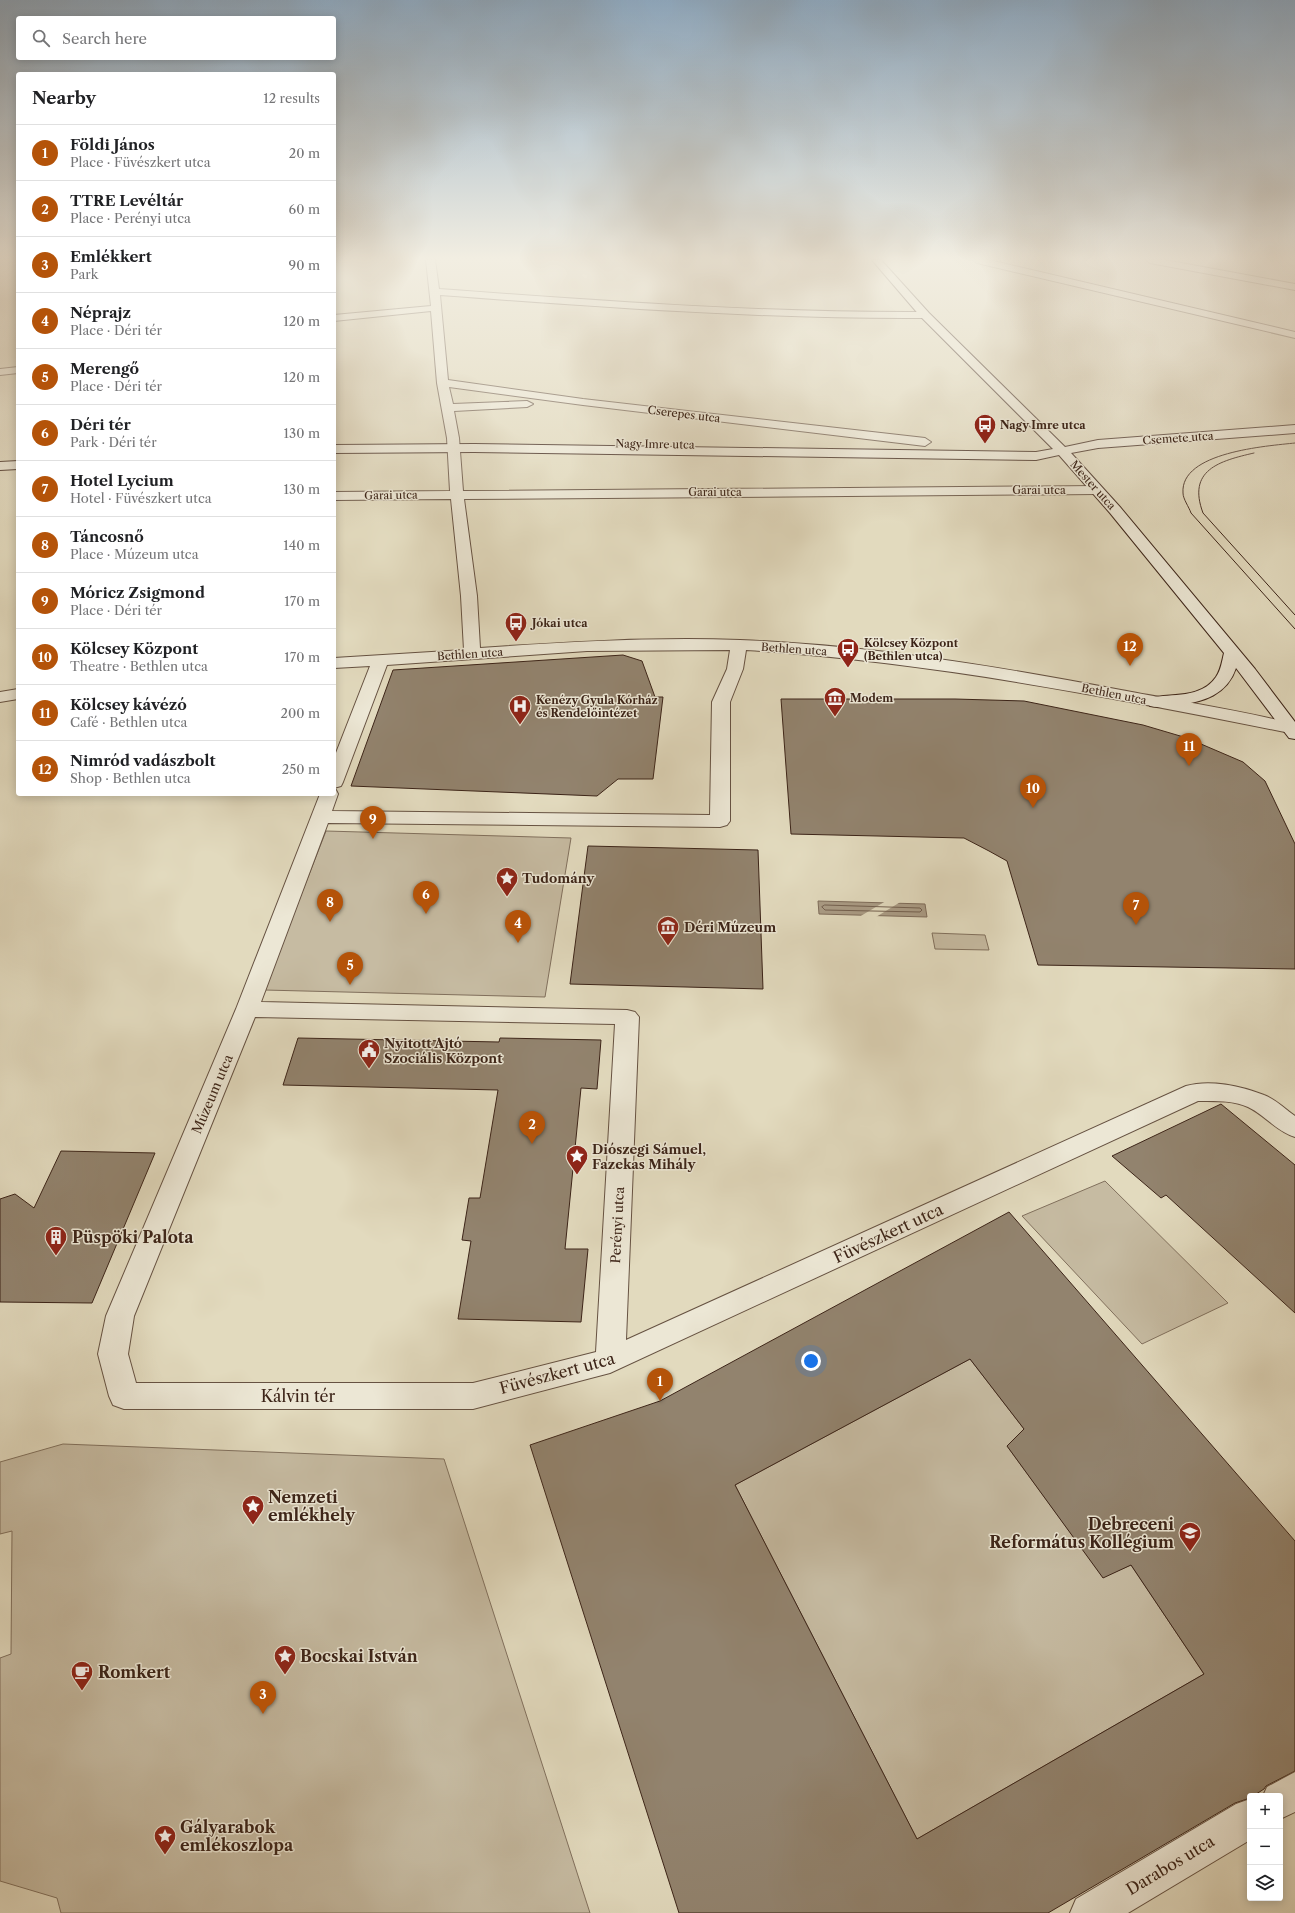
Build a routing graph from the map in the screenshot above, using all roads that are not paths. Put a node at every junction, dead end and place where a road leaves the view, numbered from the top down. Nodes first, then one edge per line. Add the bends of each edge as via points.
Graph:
1 (440, 349) edge
2 (960, 349) edge
3 (16, 370) edge
4 (0, 372) edge
5 (443, 383) junction
6 (583, 402) junction
7 (447, 408) junction
8 (1295, 429) edge
9 (336, 442) edge
10 (925, 442) dead end
11 (454, 445) junction
12 (336, 449) edge
13 (1063, 452) junction
14 (16, 456) edge
15 (0, 458) edge
16 (16, 464) edge
17 (0, 466) edge
18 (1096, 490) junction
19 (457, 494) junction
20 (336, 496) edge
21 (739, 645) junction
22 (472, 654) junction
23 (1232, 654) junction
24 (380, 661) junction
25 (336, 663) edge
26 (16, 694) edge
27 (0, 697) edge
28 (1156, 702) junction
29 (1293, 731) edge
30 (336, 777) edge
31 (328, 796) edge
32 (321, 817) junction
33 (247, 1009) junction
34 (1295, 1128) edge
35 (610, 1361) junction
36 (124, 1396) joint
37 (473, 1396) joint
38 (1295, 1791) edge
39 (1283, 1798) edge
40 (1247, 1820) edge
41 (1090, 1913) edge

1 - 5 street
2 - 13 street, Mester utca
3 - 4 street
5 - 6 street, Cserepes utca
5 - 7 street
6 - 7 street
6 - 10 street, Cserepes utca
7 - 11 street
8 - 13 street, Csemete utca via 1098,444
9 - 11 street, Nagy Imre utca
11 - 12 street, Nagy Imre utca
11 - 13 street, Nagy Imre utca via 1036,456
11 - 19 street
13 - 18 street, Mester utca
14 - 15 street
16 - 17 street
18 - 19 street, Garai utca
18 - 23 street, Mester utca
19 - 20 street, Garai utca
19 - 22 street via 469,596
21 - 22 street, Bethlen utca via 640,644
21 - 28 street, Bethlen utca via 839,652 974,668
21 - 32 street via 735,669 721,702 720,821
22 - 24 street, Bethlen utca
23 - 28 street via 1225,677 1209,692 1184,700
23 - 29 street, Mester utca
24 - 25 street, Bethlen utca
24 - 30 street
26 - 27 street
28 - 29 street, Bethlen utca
31 - 32 street, Múzeum utca
32 - 33 street, Múzeum utca
33 - 35 street, Perényi utca via 627,1017
33 - 36 street, Múzeum utca via 120,1316 113,1354
34 - 35 street, Füvészkert utca via 1256,1101 1227,1093 1195,1092
35 - 37 street, Füvészkert utca
36 - 37 street, Kálvin tér
38 - 39 street
40 - 41 street, Darabos utca

